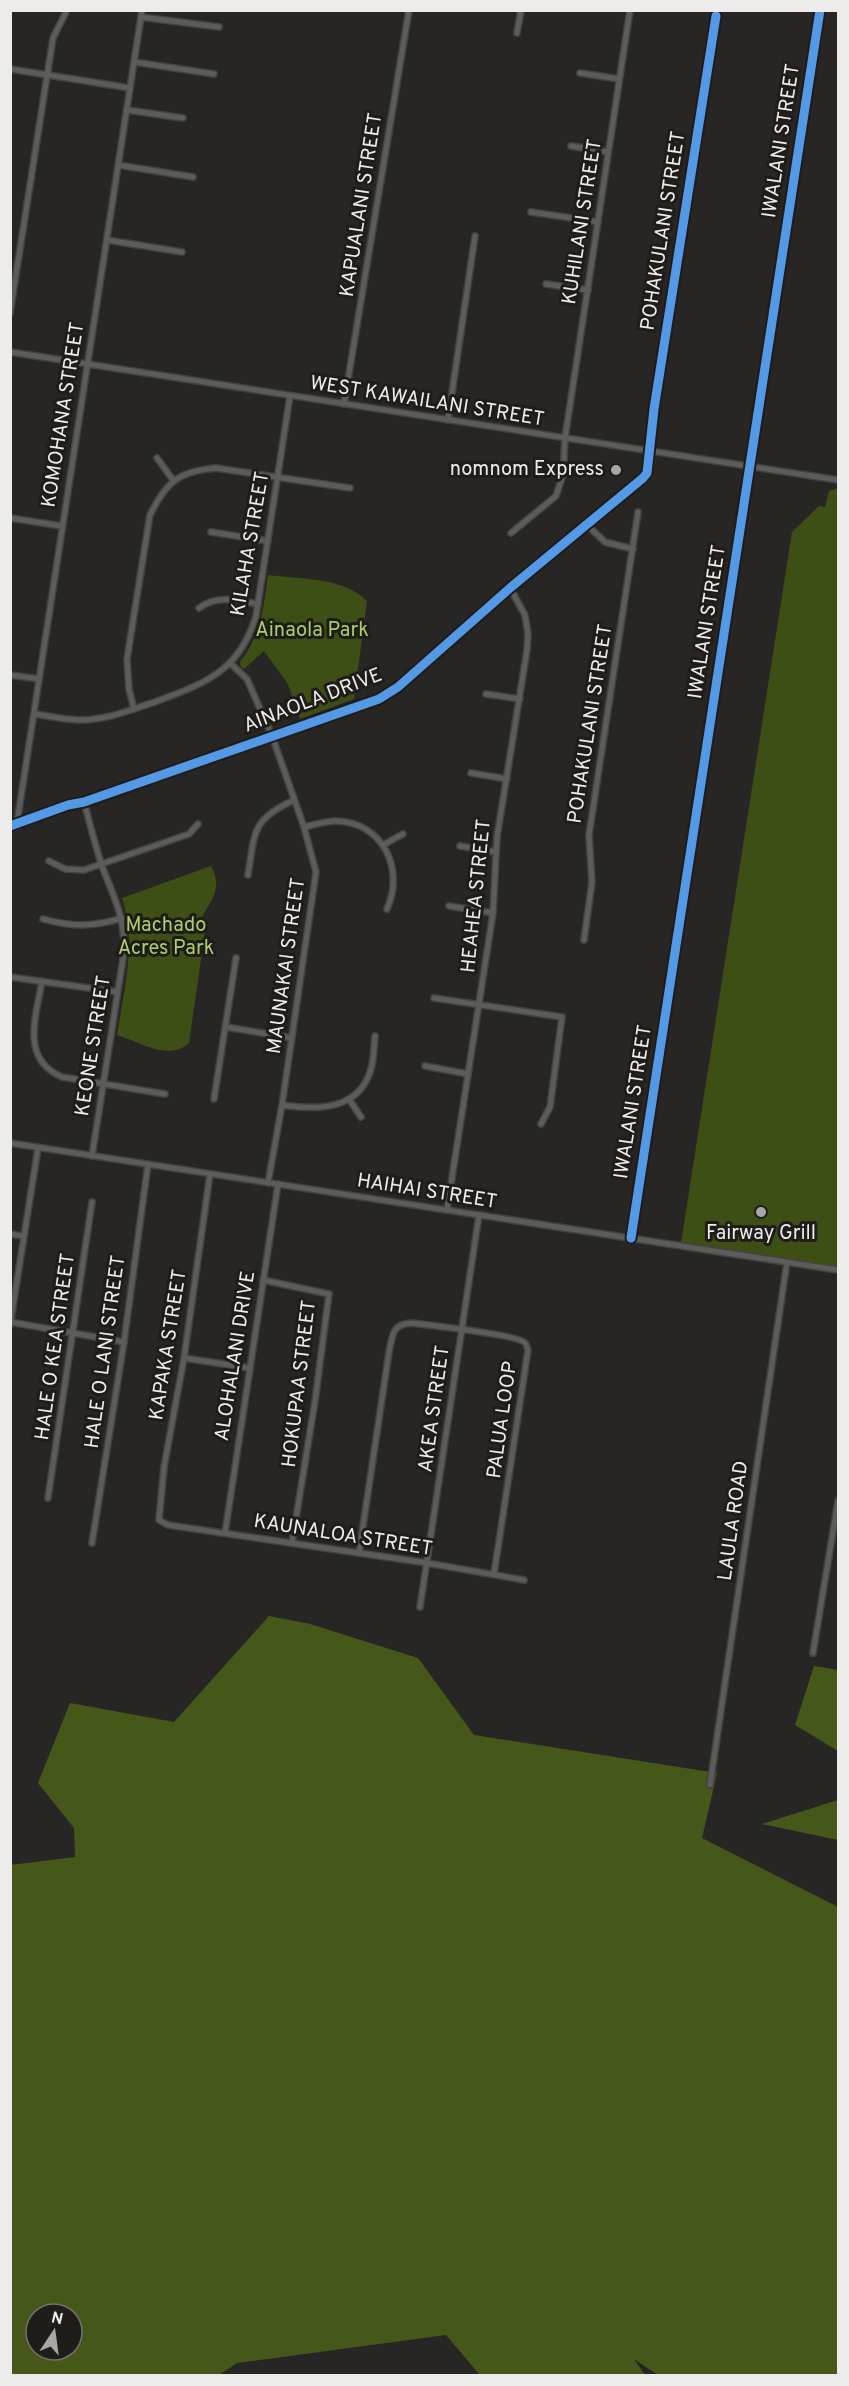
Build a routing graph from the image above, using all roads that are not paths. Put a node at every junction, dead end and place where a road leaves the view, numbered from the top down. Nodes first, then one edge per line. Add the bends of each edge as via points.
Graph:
1 (67, 10) edge
2 (409, 10) edge
3 (521, 10) edge
4 (630, 10) edge
5 (820, 10) edge
6 (142, 14) edge
7 (716, 16) dead end
8 (219, 27) dead end
9 (517, 33) dead end
10 (134, 62) junction
11 (10, 69) edge
12 (580, 73) dead end
13 (214, 74) dead end
14 (47, 75) junction
15 (619, 79) junction
16 (130, 88) junction
17 (127, 110) junction
18 (183, 118) dead end
19 (570, 146) dead end
20 (608, 152) junction
21 (118, 165) junction
22 (193, 177) dead end
23 (531, 212) dead end
24 (598, 222) junction
25 (475, 236) dead end
26 (107, 240) junction
27 (182, 252) dead end
28 (546, 284) dead end
29 (588, 290) junction
30 (10, 313) edge
31 (10, 352) edge
32 (87, 365) junction
33 (290, 396) junction
34 (344, 404) junction
35 (448, 420) junction
36 (565, 438) junction
37 (648, 451) junction
38 (157, 458) dead end
39 (750, 466) junction
40 (278, 478) junction
41 (172, 480) junction
42 (838, 480) edge
43 (350, 488) dead end
44 (638, 512) dead end
45 (10, 518) edge
46 (587, 525) junction
47 (62, 526) junction
48 (211, 532) dead end
49 (511, 533) dead end
50 (268, 541) junction
51 (633, 549) junction
52 (510, 588) junction
53 (258, 604) junction
54 (199, 608) dead end
55 (230, 663) junction
56 (10, 675) edge
57 (39, 679) junction
58 (486, 694) dead end
59 (520, 699) junction
60 (134, 709) junction
61 (35, 714) junction
62 (272, 736) junction
63 (471, 772) dead end
64 (507, 779) junction
65 (294, 801) junction
66 (84, 802) junction
67 (198, 824) dead end
68 (14, 825) edge
69 (304, 827) junction
70 (404, 834) dead end
71 (383, 845) junction
72 (460, 846) dead end
73 (496, 852) junction
74 (49, 861) dead end
75 (102, 865) junction
76 (248, 875) dead end
77 (449, 906) dead end
78 (387, 909) dead end
79 (493, 913) junction
80 (122, 918) junction
81 (43, 919) dead end
82 (584, 940) dead end
83 (236, 957) dead end
84 (10, 977) edge
85 (42, 981) junction
86 (117, 993) junction
87 (435, 998) dead end
88 (479, 1005) junction
89 (226, 1027) junction
90 (375, 1036) dead end
91 (292, 1038) junction
92 (425, 1066) dead end
93 (468, 1074) junction
94 (103, 1084) junction
95 (165, 1094) dead end
96 (214, 1099) dead end
97 (349, 1099) junction
98 (282, 1105) junction
99 (361, 1117) dead end
100 (541, 1124) dead end
101 (10, 1143) edge
102 (38, 1148) junction
103 (92, 1156) junction
104 (148, 1164) junction
105 (210, 1174) junction
106 (268, 1183) junction
107 (278, 1184) junction
108 (92, 1202) dead end
109 (447, 1210) junction
110 (478, 1215) junction
111 (10, 1234) edge
112 (23, 1236) junction
113 (631, 1238) junction
114 (787, 1262) junction
115 (838, 1270) edge
116 (263, 1280) junction
117 (11, 1323) edge
118 (462, 1330) junction
119 (74, 1332) junction
120 (124, 1342) junction
121 (183, 1359) junction
122 (249, 1368) junction
123 (48, 1498) dead end
124 (838, 1501) edge
125 (838, 1512) edge
126 (159, 1520) joint
127 (225, 1533) junction
128 (92, 1543) dead end
129 (292, 1543) junction
130 (358, 1553) junction
131 (427, 1563) junction
132 (494, 1574) junction
133 (524, 1580) dead end
134 (420, 1607) dead end
135 (813, 1653) dead end
136 (710, 1785) dead end

1 - 14 street via 53,38
2 - 34 street, KAPUALANI STREET
3 - 9 street
4 - 15 street, KUHILANI STREET
5 - 39 street, IWALANI STREET
6 - 8 street
6 - 10 street, KOMOHANA STREET
7 - 37 street, POHAKULANI STREET
10 - 13 street
10 - 16 street, KOMOHANA STREET
11 - 14 street
12 - 15 street
14 - 16 street
14 - 30 street
15 - 20 street, KUHILANI STREET
16 - 17 street, KOMOHANA STREET
17 - 18 street
17 - 21 street, KOMOHANA STREET
19 - 20 street
20 - 24 street, KUHILANI STREET
21 - 22 street
21 - 26 street, KOMOHANA STREET
23 - 24 street
24 - 29 street, KUHILANI STREET
25 - 35 street
26 - 27 street
26 - 32 street, KOMOHANA STREET
28 - 29 street
29 - 36 street, KUHILANI STREET
31 - 32 street, WEST KAWAILANI STREET
32 - 33 street, WEST KAWAILANI STREET
32 - 47 street, KOMOHANA STREET
33 - 34 street, WEST KAWAILANI STREET
33 - 40 street, KILAHA STREET
34 - 35 street, WEST KAWAILANI STREET
35 - 36 street, WEST KAWAILANI STREET
36 - 37 street, WEST KAWAILANI STREET
36 - 49 street, KUHILANI STREET via 563,475 556,496
37 - 39 street, WEST KAWAILANI STREET
37 - 46 street, AINAOLA DRIVE via 647,473 643,478
38 - 41 street
39 - 42 street, WEST KAWAILANI STREET
39 - 113 street, IWALANI STREET
40 - 41 street via 216,468 199,469
40 - 43 street
40 - 50 street, KILAHA STREET
41 - 60 street via 150,515 127,659
44 - 51 street, POHAKULANI STREET
45 - 47 street
46 - 51 street via 605,542
46 - 52 street, AINAOLA DRIVE
47 - 57 street, KOMOHANA STREET
48 - 50 street
50 - 53 street, KILAHA STREET
51 - 82 street, POHAKULANI STREET via 589,835 592,882
52 - 59 street, HEAHEA STREET via 527,626
52 - 62 street, AINAOLA DRIVE via 380,699
53 - 54 street via 221,599 208,601
53 - 55 street, KILAHA STREET via 250,633
55 - 60 street, KILAHA STREET via 196,687
55 - 62 street, MAUNAKAI STREET via 247,679
56 - 57 street
57 - 61 street, KOMOHANA STREET
58 - 59 street
59 - 64 street, HEAHEA STREET
60 - 61 street, KILAHA STREET via 94,719
61 - 68 street, KOMOHANA STREET
62 - 65 street, MAUNAKAI STREET
62 - 66 street, AINAOLA DRIVE
63 - 64 street
64 - 73 street, HEAHEA STREET
65 - 69 street, MAUNAKAI STREET
65 - 76 street via 268,814 257,827
66 - 68 street, AINAOLA DRIVE
66 - 75 street, KEONE STREET
67 - 75 street via 189,834
69 - 71 street via 336,821 351,824 364,828
69 - 91 street, MAUNAKAI STREET via 316,884
70 - 71 street
71 - 78 street via 395,876
72 - 73 street
73 - 79 street, HEAHEA STREET
74 - 75 street via 74,870
75 - 80 street, KEONE STREET
77 - 79 street
79 - 88 street, HEAHEA STREET
80 - 81 street via 78,927
80 - 86 street, KEONE STREET via 124,952
83 - 89 street
84 - 85 street
85 - 86 street
85 - 94 street via 33,1035 39,1058 62,1077
86 - 94 street, KEONE STREET
87 - 88 street
88 - 93 street, HEAHEA STREET
88 - 100 street via 562,1017 550,1107
89 - 91 street
89 - 96 street
90 - 97 street via 369,1075
91 - 98 street, MAUNAKAI STREET
92 - 93 street
93 - 109 street, HEAHEA STREET
94 - 95 street
94 - 103 street, KEONE STREET
97 - 98 street via 318,1109
97 - 99 street
98 - 106 street, MAUNAKAI STREET
101 - 102 street, HAIHAI STREET
102 - 103 street, HAIHAI STREET
102 - 112 street
103 - 104 street, HAIHAI STREET
104 - 105 street, HAIHAI STREET
104 - 120 street, HALE O LANI STREET
105 - 106 street, HAIHAI STREET
105 - 121 street, KAPAKA STREET
106 - 107 street, HAIHAI STREET
107 - 109 street, HAIHAI STREET
107 - 116 street, ALOHALANI DRIVE
108 - 119 street, HALE O KEA STREET
109 - 110 street, HAIHAI STREET
110 - 113 street, HAIHAI STREET
110 - 118 street, AKEA STREET
111 - 112 street
112 - 117 street
113 - 114 street, HAIHAI STREET
114 - 115 street, HAIHAI STREET
114 - 136 street, LAULA ROAD
116 - 122 street, ALOHALANI DRIVE
116 - 129 street, HOKUPAA STREET via 328,1294
117 - 119 street
118 - 130 street, PALUA LOOP via 412,1323 402,1324 393,1333
118 - 131 street, AKEA STREET
118 - 132 street, PALUA LOOP via 521,1340 528,1350
119 - 120 street
119 - 123 street, HALE O KEA STREET
120 - 128 street, HALE O LANI STREET
121 - 122 street
121 - 126 street, KAPAKA STREET
122 - 127 street, ALOHALANI DRIVE
124 - 125 street
125 - 135 street
126 - 127 street, KAUNALOA STREET via 168,1525
127 - 129 street, KAUNALOA STREET
129 - 130 street, KAUNALOA STREET
130 - 131 street, KAUNALOA STREET
131 - 132 street, KAUNALOA STREET
131 - 134 street, AKEA STREET
132 - 133 street, KAUNALOA STREET

